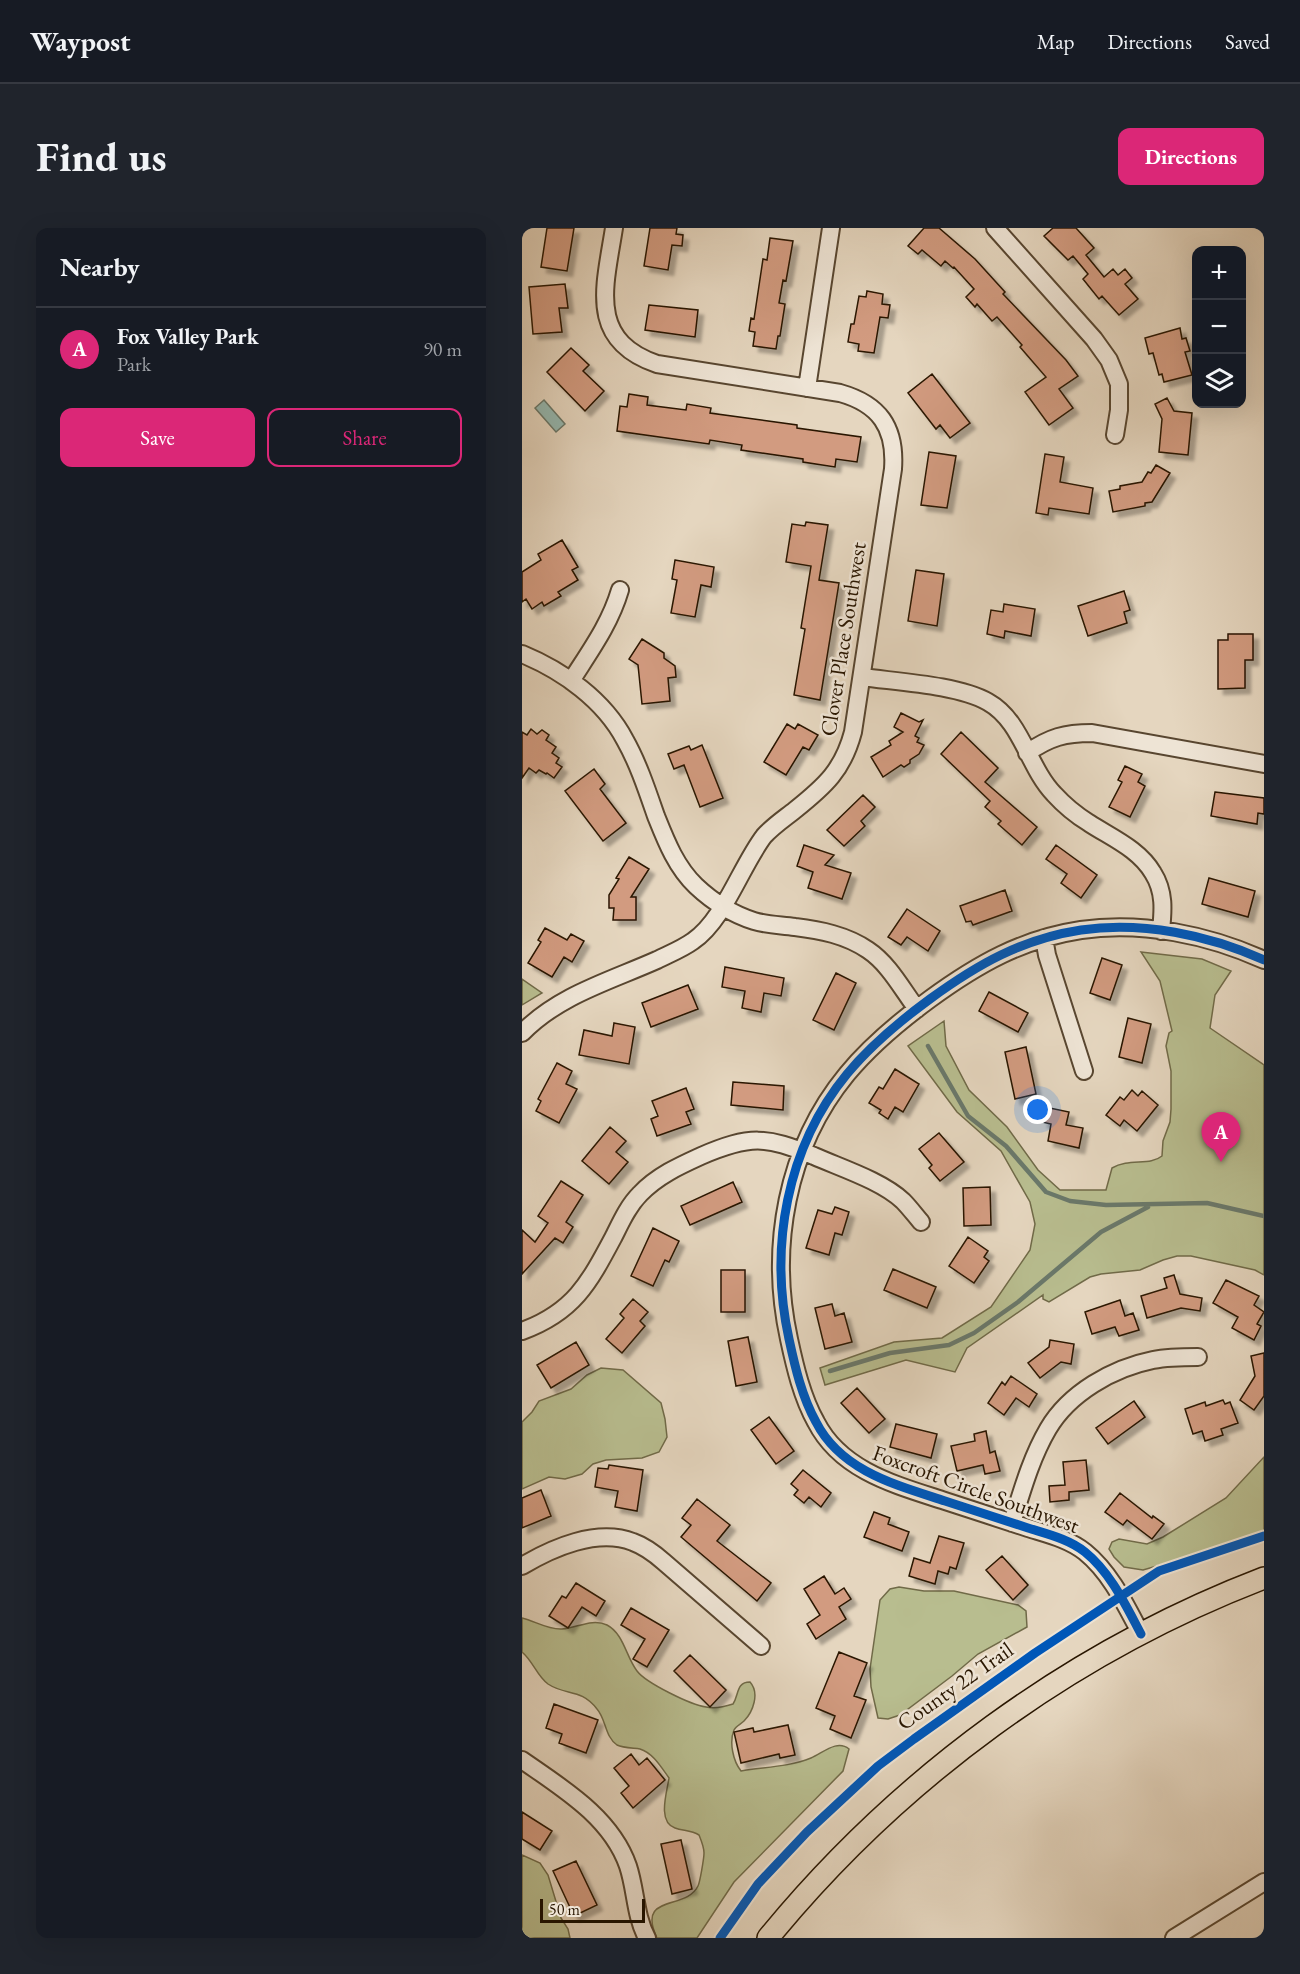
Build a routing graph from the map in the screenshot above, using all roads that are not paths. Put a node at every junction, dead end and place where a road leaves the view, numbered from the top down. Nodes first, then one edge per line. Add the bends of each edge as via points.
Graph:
1 (614, 228) edge
2 (831, 228) edge
3 (995, 228) edge
4 (807, 388) junction
5 (1115, 435) dead end
6 (620, 590) dead end
7 (522, 654) edge
8 (862, 677) junction
9 (570, 681) junction
10 (1027, 753) junction
11 (1264, 764) edge
12 (722, 906) junction
13 (1161, 931) junction
14 (1044, 938) junction
15 (1264, 960) edge
16 (917, 1009) junction
17 (522, 1033) edge
18 (1084, 1071) dead end
19 (802, 1152) junction
20 (921, 1222) dead end
21 (522, 1331) edge
22 (1198, 1357) dead end
23 (1012, 1523) junction
24 (522, 1566) edge
25 (1264, 1578) edge
26 (1141, 1634) junction
27 (761, 1646) dead end
28 (522, 1760) edge
29 (1264, 1882) edge
30 (647, 1938) edge
31 (768, 1938) edge
32 (1174, 1938) edge

1 - 4 street, Clover Place Southwest via 606,311 614,335 630,352 657,364
2 - 4 street
3 - 5 street via 1109,360 1119,384
4 - 8 street, Clover Place Southwest via 864,401 882,419 892,441 894,469
6 - 9 street via 608,622
7 - 9 street
8 - 10 street via 952,690 979,698 999,709
8 - 12 street, Clover Place Southwest via 853,732 840,767 827,783 765,835
9 - 12 street via 599,704 624,738 675,859 696,886
10 - 11 street via 1066,734 1092,733
10 - 13 street via 1042,780 1062,802 1145,862 1161,891
12 - 16 street via 754,921 822,931 861,945 886,966
12 - 17 street, Clover Place Southwest via 694,940 580,992
13 - 14 street, Foxcroft Circle Southwest via 1092,929
13 - 15 street, Foxcroft Circle Southwest via 1232,947
14 - 16 street, Foxcroft Circle Southwest via 988,960
14 - 18 street
16 - 19 street, Foxcroft Circle Southwest via 848,1073 820,1113
19 - 20 street via 882,1186 902,1200
19 - 21 street via 775,1142 746,1141 722,1147 668,1172 633,1202 591,1278 574,1300 550,1318
19 - 23 street, Foxcroft Circle Southwest via 785,1212 781,1294 804,1393 819,1428 846,1458 871,1474
22 - 23 street via 1161,1358 1128,1367 1065,1406 1040,1445
23 - 26 street, Foxcroft Circle Southwest via 1071,1544 1089,1556 1105,1572
24 - 27 street via 591,1539 631,1541 664,1562
25 - 26 main road
26 - 31 main road via 1038,1694 935,1770 843,1854
28 - 30 street via 582,1803 616,1843 628,1866
29 - 32 street

